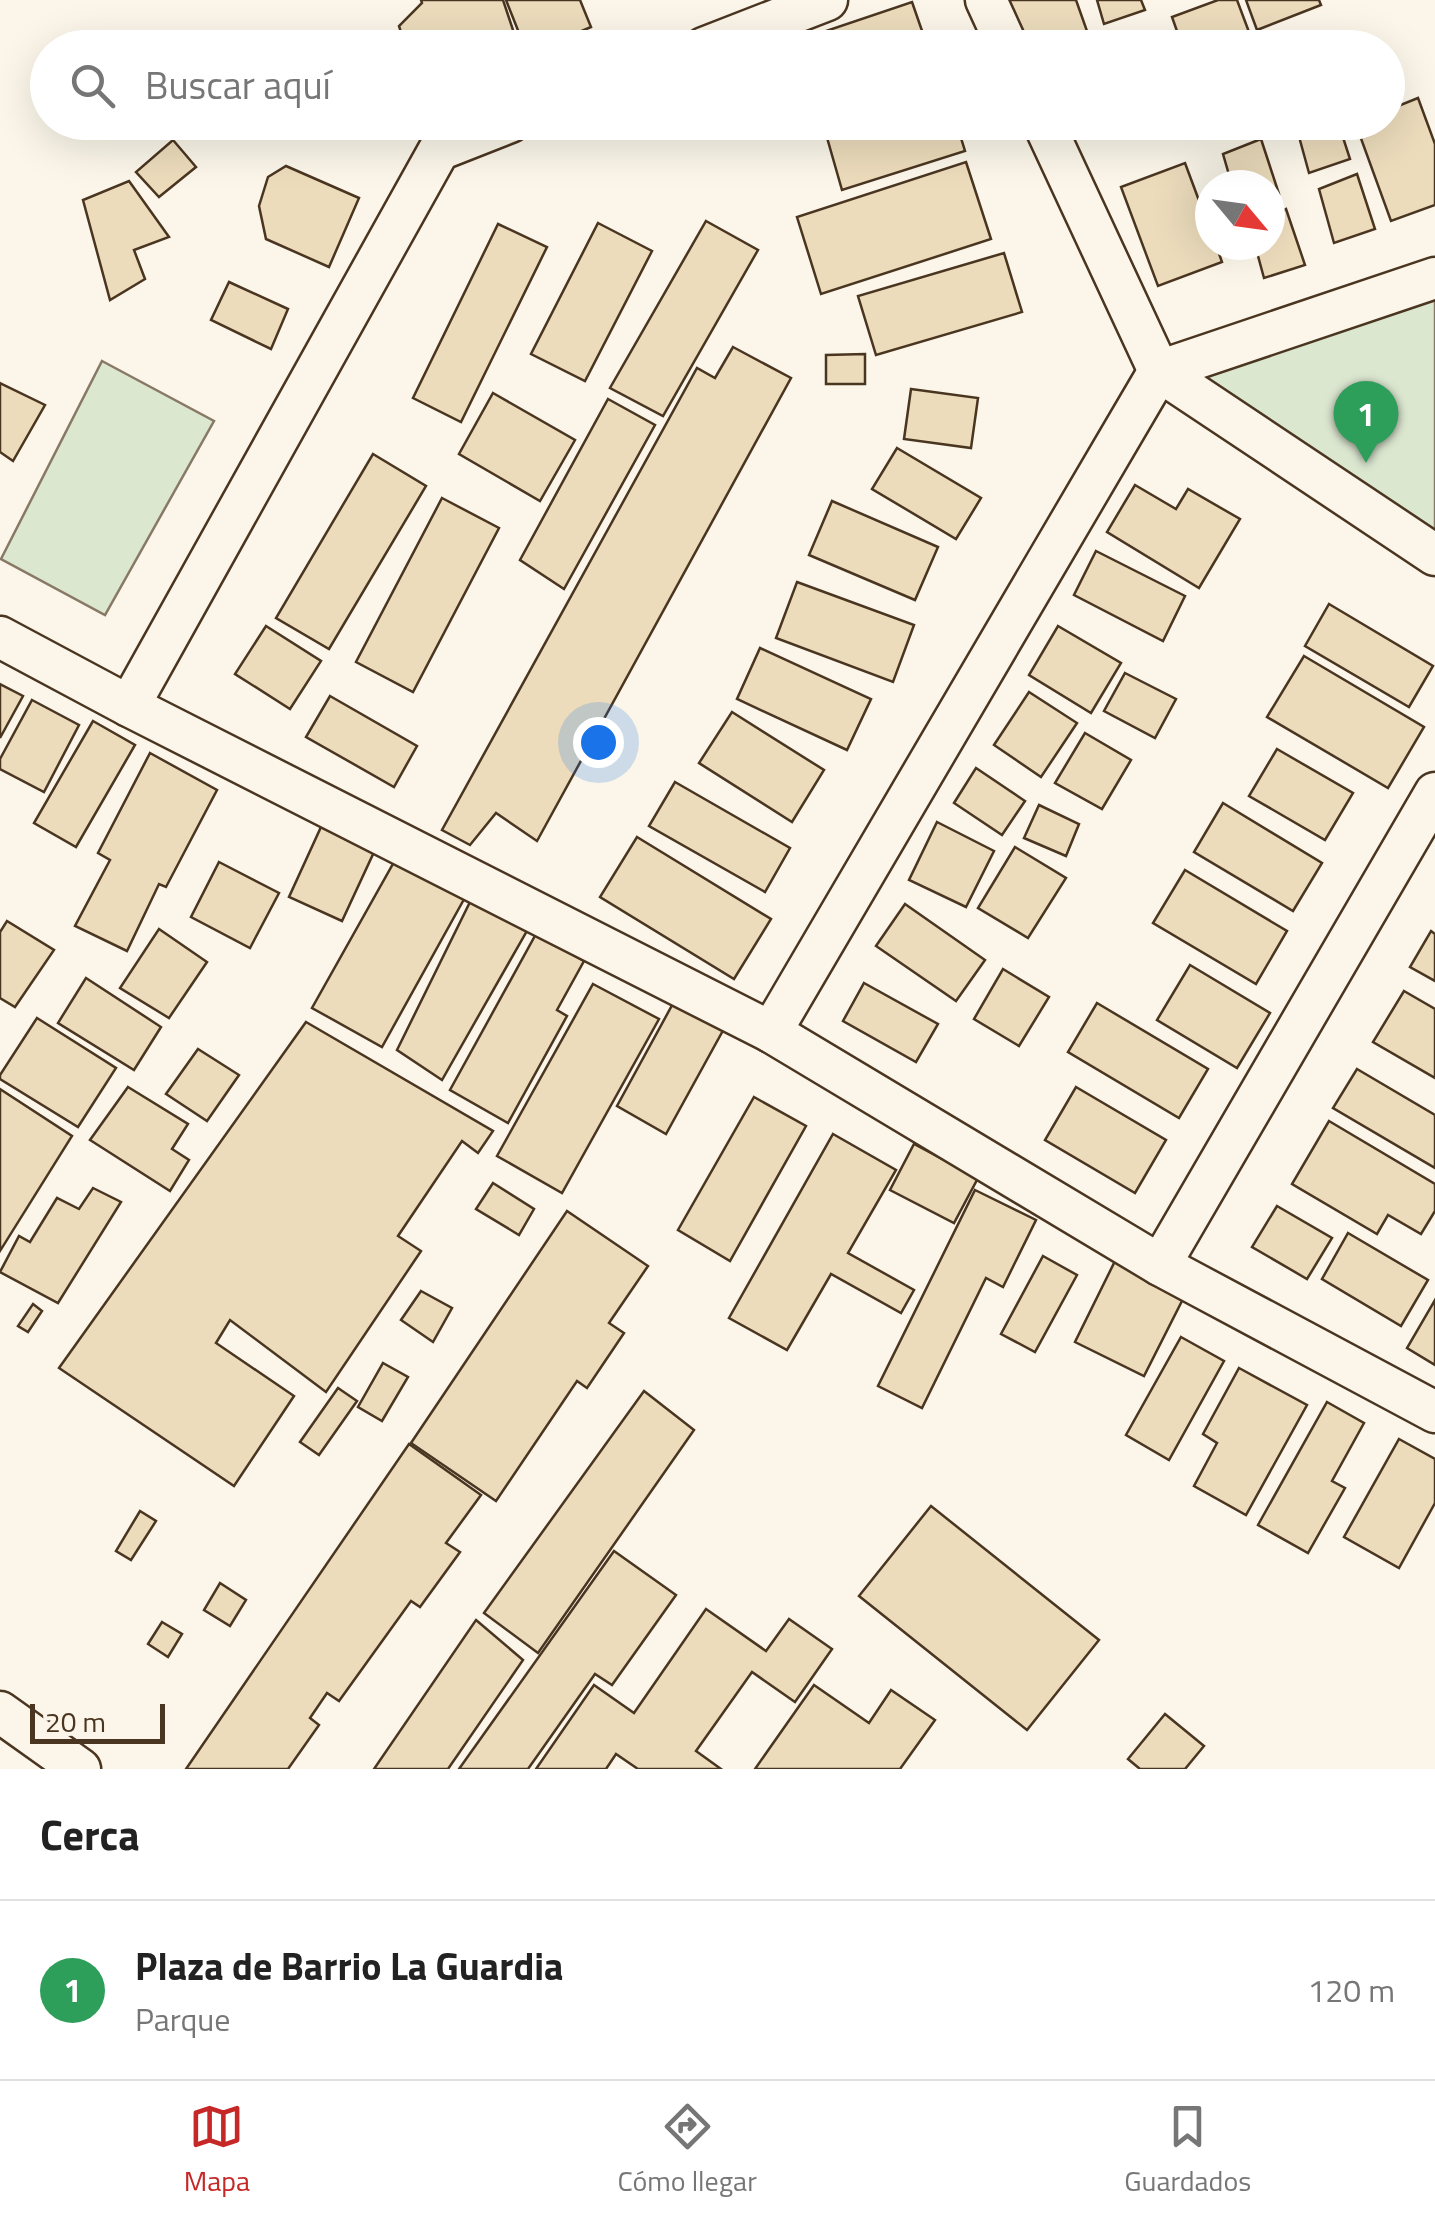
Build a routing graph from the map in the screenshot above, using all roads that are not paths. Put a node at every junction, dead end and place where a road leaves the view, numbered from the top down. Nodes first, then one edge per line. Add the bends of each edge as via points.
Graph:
1 (827, 0) edge
2 (986, 0) edge
3 (750, 30) edge
4 (1000, 30) edge
5 (464, 140) edge
6 (1051, 140) edge
7 (1435, 278) edge
8 (1158, 371) junction
9 (1435, 555) edge
10 (0, 637) edge
11 (129, 706) junction
12 (1435, 793) edge
13 (771, 1032) junction
14 (1160, 1265) junction
15 (1435, 1412) edge
16 (0, 1712) edge
17 (80, 1769) edge

1 - 3 street
2 - 4 street
5 - 11 street via 438,150
6 - 8 street
7 - 8 street
8 - 9 street
8 - 13 street
10 - 11 street
11 - 13 street
12 - 14 street
13 - 14 street
14 - 15 street
16 - 17 street

